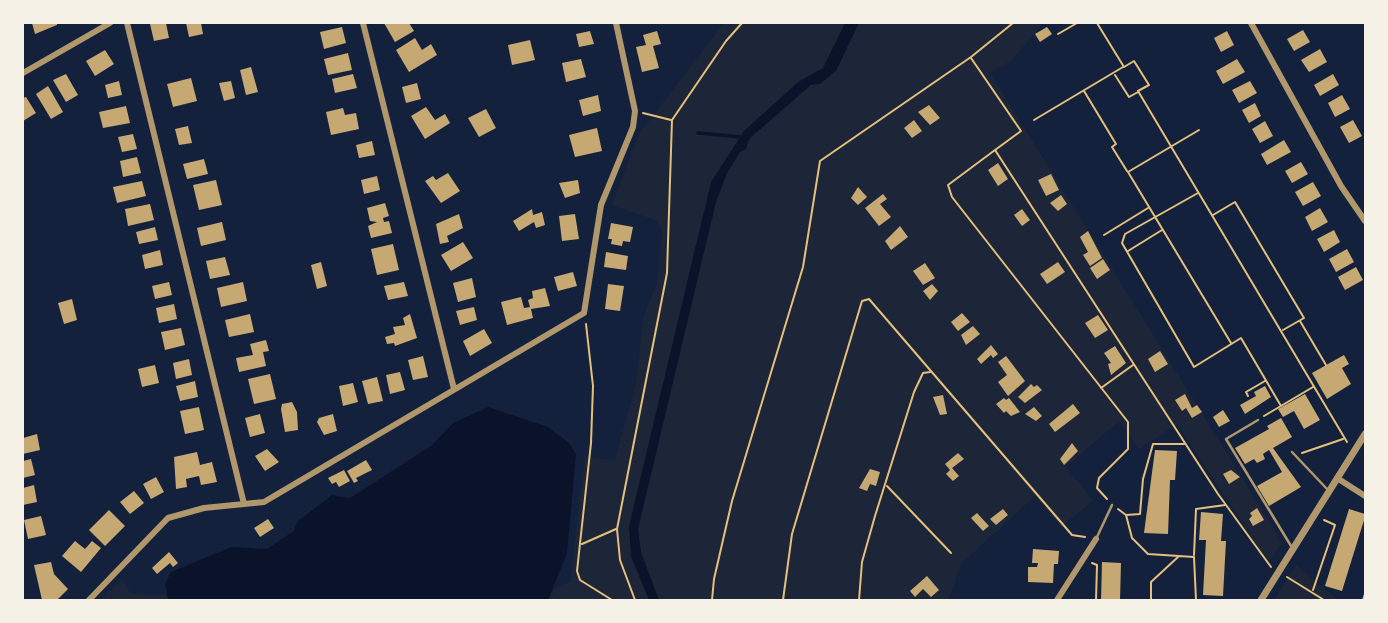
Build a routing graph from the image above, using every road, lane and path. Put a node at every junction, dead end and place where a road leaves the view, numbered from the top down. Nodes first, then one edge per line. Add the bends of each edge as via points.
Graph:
1 (110, 23) edge
2 (127, 23) edge
3 (363, 23) edge
4 (616, 23) edge
5 (742, 23) edge
6 (1013, 23) edge
7 (1077, 23) edge
8 (1097, 23) edge
9 (1251, 23) edge
10 (1058, 34) dead end
11 (971, 57) junction
12 (1124, 67) junction
13 (23, 73) edge
14 (1114, 73) junction
15 (1084, 91) junction
16 (1139, 92) junction
17 (635, 111) junction
18 (672, 120) junction
19 (1034, 120) dead end
20 (1199, 130) dead end
21 (1171, 147) junction
22 (995, 150) junction
23 (1128, 172) junction
24 (1199, 192) junction
25 (1149, 207) junction
26 (1212, 215) junction
27 (1155, 217) junction
28 (1365, 221) edge
29 (1163, 229) junction
30 (1104, 234) dead end
31 (1127, 252) junction
32 (584, 313) junction
33 (1299, 320) junction
34 (1281, 331) junction
35 (1232, 344) junction
36 (1133, 364) junction
37 (1326, 365) dead end
38 (930, 372) junction
39 (1266, 380) junction
40 (1314, 386) junction
41 (454, 388) junction
42 (1101, 388) junction
43 (1248, 396) dead end
44 (1281, 406) junction
45 (1258, 420) joint
46 (1365, 434) edge
47 (1185, 444) junction
48 (1293, 454) joint
49 (1337, 478) junction
50 (886, 485) junction
51 (1329, 492) junction
52 (1365, 496) edge
53 (244, 504) junction
54 (1112, 505) junction
55 (1226, 505) junction
56 (1126, 514) junction
57 (1324, 520) dead end
58 (617, 529) junction
59 (1096, 539) junction
60 (581, 544) junction
61 (1293, 549) junction
62 (951, 553) dead end
63 (1178, 556) junction
64 (1194, 557) junction
65 (1084, 559) junction
66 (1279, 572) junction
67 (1312, 591) junction
68 (1365, 594) edge
69 (89, 600) edge
70 (612, 600) edge
71 (635, 600) edge
72 (712, 600) edge
73 (783, 600) edge
74 (859, 600) edge
75 (1057, 600) edge
76 (1097, 600) edge
77 (1151, 600) edge
78 (1196, 600) edge
79 (1261, 600) edge
80 (1324, 600) edge
81 (1363, 600) edge

1 - 13 street
2 - 53 street
3 - 41 street
4 - 17 street
5 - 18 path
6 - 11 path
7 - 10 path
8 - 12 path
9 - 28 street
11 - 22 path via 1021,131
11 - 72 path via 820,161 803,267 732,500
12 - 14 path
12 - 16 path via 1134,61 1149,85
14 - 15 path
14 - 16 path via 1129,97
15 - 19 path
15 - 23 path
16 - 21 path
17 - 18 path
17 - 32 street via 633,127 601,205
18 - 58 path via 667,273
20 - 21 path
21 - 23 path
21 - 24 path
22 - 36 path
22 - 42 path via 948,185 952,197
23 - 25 path
24 - 26 path
24 - 27 path
25 - 27 path
25 - 30 path
26 - 33 path via 1234,202 1304,318
26 - 34 path
27 - 29 path
27 - 31 path via 1125,234 1122,243
29 - 31 path
29 - 35 path
31 - 35 path via 1194,367
32 - 41 street
32 - 60 path via 593,386
33 - 34 path
33 - 37 path
34 - 40 path
35 - 39 path via 1241,338
36 - 42 path
36 - 47 path
38 - 50 path via 923,373 914,392
38 - 59 path via 1072,535
38 - 73 path via 869,299 862,301 792,534
39 - 43 path via 1245,392
39 - 44 path
40 - 44 path
40 - 48 path via 1346,440
41 - 53 street via 264,502
42 - 54 path via 1128,422 1130,437 1128,449 1099,478 1097,488
44 - 45 path
45 - 61 lane via 1226,439
46 - 49 street
47 - 55 path
47 - 56 path via 1153,444 1140,514
48 - 51 lane
49 - 51 street
49 - 52 street
50 - 62 path
50 - 74 path via 862,562
51 - 61 street
53 - 69 street via 168,518
54 - 56 path
54 - 59 lane
55 - 64 path via 1196,509
55 - 66 path via 1265,562
56 - 63 path via 1132,538 1148,554
57 - 67 path via 1335,525
58 - 60 path
58 - 71 path via 620,560
59 - 65 street
60 - 70 path via 580,580
61 - 66 street
63 - 64 path
63 - 77 path via 1150,582
64 - 78 path
65 - 75 street
65 - 76 path via 1097,565
66 - 67 path
66 - 79 street
67 - 80 path
68 - 81 path

